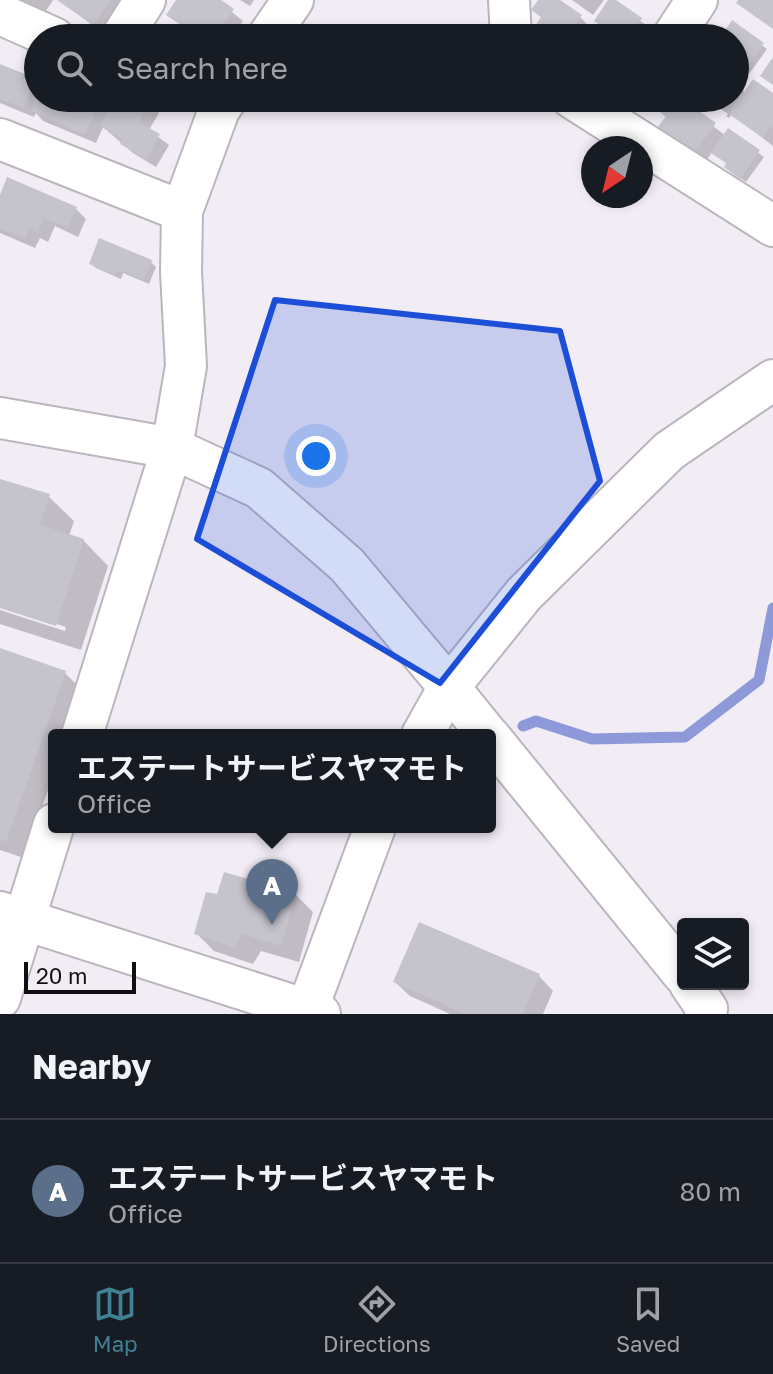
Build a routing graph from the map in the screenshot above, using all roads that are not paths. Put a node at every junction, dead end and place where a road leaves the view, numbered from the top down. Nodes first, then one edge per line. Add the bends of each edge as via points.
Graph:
1 (145, 0) edge
2 (293, 0) edge
3 (509, 0) edge
4 (697, 0) edge
5 (0, 14) edge
6 (130, 24) edge
7 (277, 24) edge
8 (510, 24) edge
9 (681, 24) edge
10 (24, 25) edge
11 (218, 112) edge
12 (623, 112) edge
13 (0, 139) edge
14 (182, 211) junction
15 (769, 214) edge
16 (773, 380) edge
17 (0, 418) edge
18 (172, 448) junction
19 (449, 687) junction
20 (84, 729) edge
21 (425, 729) edge
22 (483, 729) edge
23 (496, 745) edge
24 (50, 833) edge
25 (373, 833) edge
26 (12, 916) edge
27 (677, 967) edge
28 (0, 998) edge
29 (301, 1011) edge

1 - 6 street
2 - 7 street
3 - 8 street
4 - 9 street
5 - 10 street
11 - 14 street
12 - 15 street
13 - 14 street
14 - 18 street via 186,366
16 - 19 street via 669,451 524,594
17 - 18 street
18 - 19 street via 259,488 347,565
18 - 20 street
19 - 21 street
19 - 22 street
23 - 27 street
24 - 26 street
25 - 29 street
26 - 28 street
26 - 29 street

